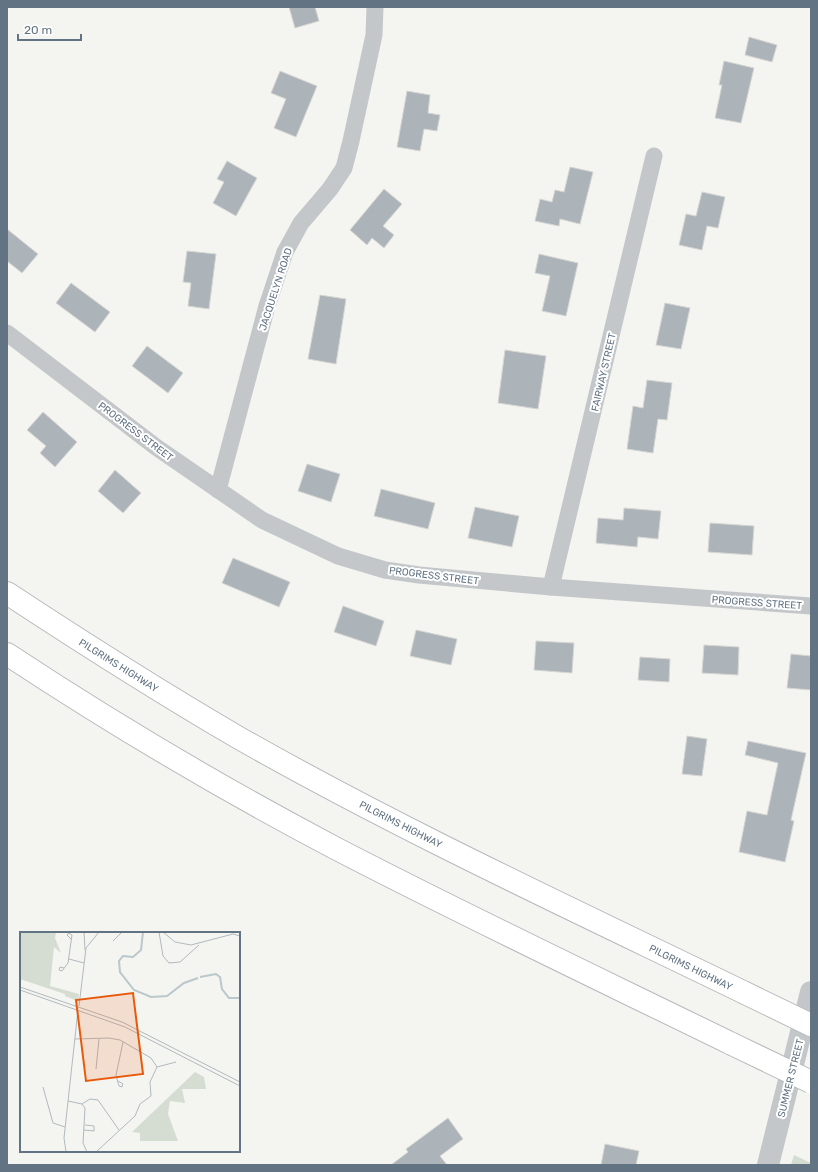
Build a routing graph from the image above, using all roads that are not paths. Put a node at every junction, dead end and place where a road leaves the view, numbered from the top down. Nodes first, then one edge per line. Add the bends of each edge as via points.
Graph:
1 (375, 7) edge
2 (654, 156) dead end
3 (7, 333) edge
4 (218, 490) junction
5 (551, 587) junction
6 (7, 593) edge
7 (811, 606) edge
8 (7, 654) edge
9 (811, 992) edge
10 (811, 1025) edge
11 (811, 1082) edge
12 (768, 1165) edge

1 - 4 street, JACQUELYN ROAD via 374,35 344,168 301,223 285,252 267,306
2 - 5 street, FAIRWAY STREET
3 - 4 street, PROGRESS STREET via 156,447
4 - 5 street, PROGRESS STREET via 262,520 338,556 385,570
5 - 7 street, PROGRESS STREET
6 - 10 highway, PILGRIMS HIGHWAY, bridge via 169,696 306,775 442,846
8 - 11 highway, bridge via 199,773 333,847
9 - 12 street, SUMMER STREET

